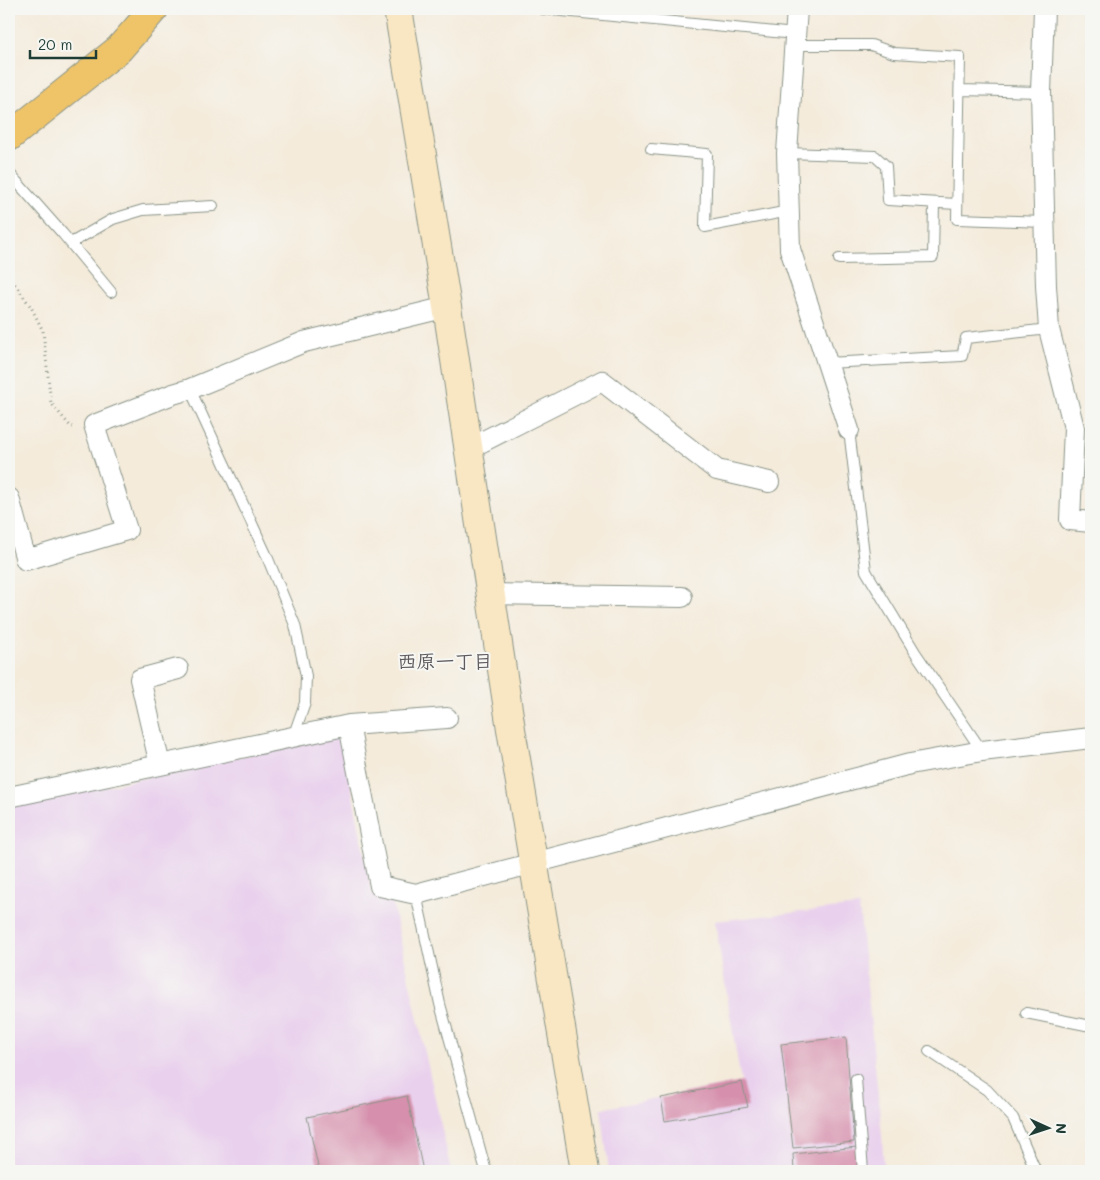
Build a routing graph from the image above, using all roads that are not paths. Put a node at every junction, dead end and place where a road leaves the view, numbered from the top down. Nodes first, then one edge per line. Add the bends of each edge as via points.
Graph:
1 (154, 9) edge
2 (398, 9) edge
3 (542, 9) edge
4 (797, 9) edge
5 (1044, 9) edge
6 (795, 40) junction
7 (960, 90) junction
8 (1042, 92) junction
9 (13, 129) edge
10 (651, 149) dead end
11 (787, 153) junction
12 (9, 173) edge
13 (934, 203) junction
14 (957, 204) junction
15 (213, 206) dead end
16 (789, 211) junction
17 (1044, 222) junction
18 (71, 243) junction
19 (839, 259) dead end
20 (111, 292) dead end
21 (447, 307) junction
22 (1049, 328) junction
23 (827, 363) junction
24 (190, 389) junction
25 (849, 430) joint
26 (468, 449) junction
27 (769, 482) dead end
28 (9, 498) edge
29 (1091, 522) edge
30 (490, 594) junction
31 (682, 597) dead end
32 (178, 669) dead end
33 (447, 718) dead end
34 (349, 725) junction
35 (293, 737) junction
36 (1091, 738) edge
37 (982, 751) junction
38 (160, 765) junction
39 (9, 797) edge
40 (534, 864) junction
41 (416, 894) junction
42 (1026, 1013) dead end
43 (1091, 1026) edge
44 (929, 1051) dead end
45 (856, 1078) dead end
46 (486, 1171) edge
47 (585, 1171) edge
48 (863, 1171) edge
49 (1036, 1171) edge

1 - 9 highway via 118,49
2 - 21 street
3 - 6 lane
4 - 6 street
5 - 8 street
6 - 7 lane via 870,45 894,53 960,57
6 - 11 street
7 - 8 lane
7 - 14 lane
8 - 17 street
10 - 16 lane via 708,154 705,227
11 - 13 lane via 875,156 886,166 888,200
11 - 16 street
12 - 18 lane
13 - 14 lane
13 - 19 lane via 933,257
14 - 17 lane via 957,219
15 - 18 lane via 143,210 113,219
16 - 23 street via 790,249
17 - 22 street
18 - 20 lane
21 - 24 street via 304,342
21 - 26 street
22 - 23 lane via 966,338 962,356
22 - 29 street via 1074,428 1070,520
23 - 25 street
24 - 28 street via 94,425 127,530 26,560
24 - 35 lane via 295,625 306,676 305,703
25 - 37 lane via 866,571 915,652
26 - 27 street via 602,381 717,470
26 - 30 street
30 - 31 street
30 - 40 street
32 - 38 street via 140,679
33 - 34 street
34 - 35 street
34 - 41 street via 380,886
35 - 38 street
36 - 37 street
37 - 40 street via 910,764
38 - 39 street
40 - 41 street
40 - 47 street
41 - 46 lane via 440,1004
42 - 43 lane
44 - 49 lane via 987,1090 1013,1118
45 - 48 lane

